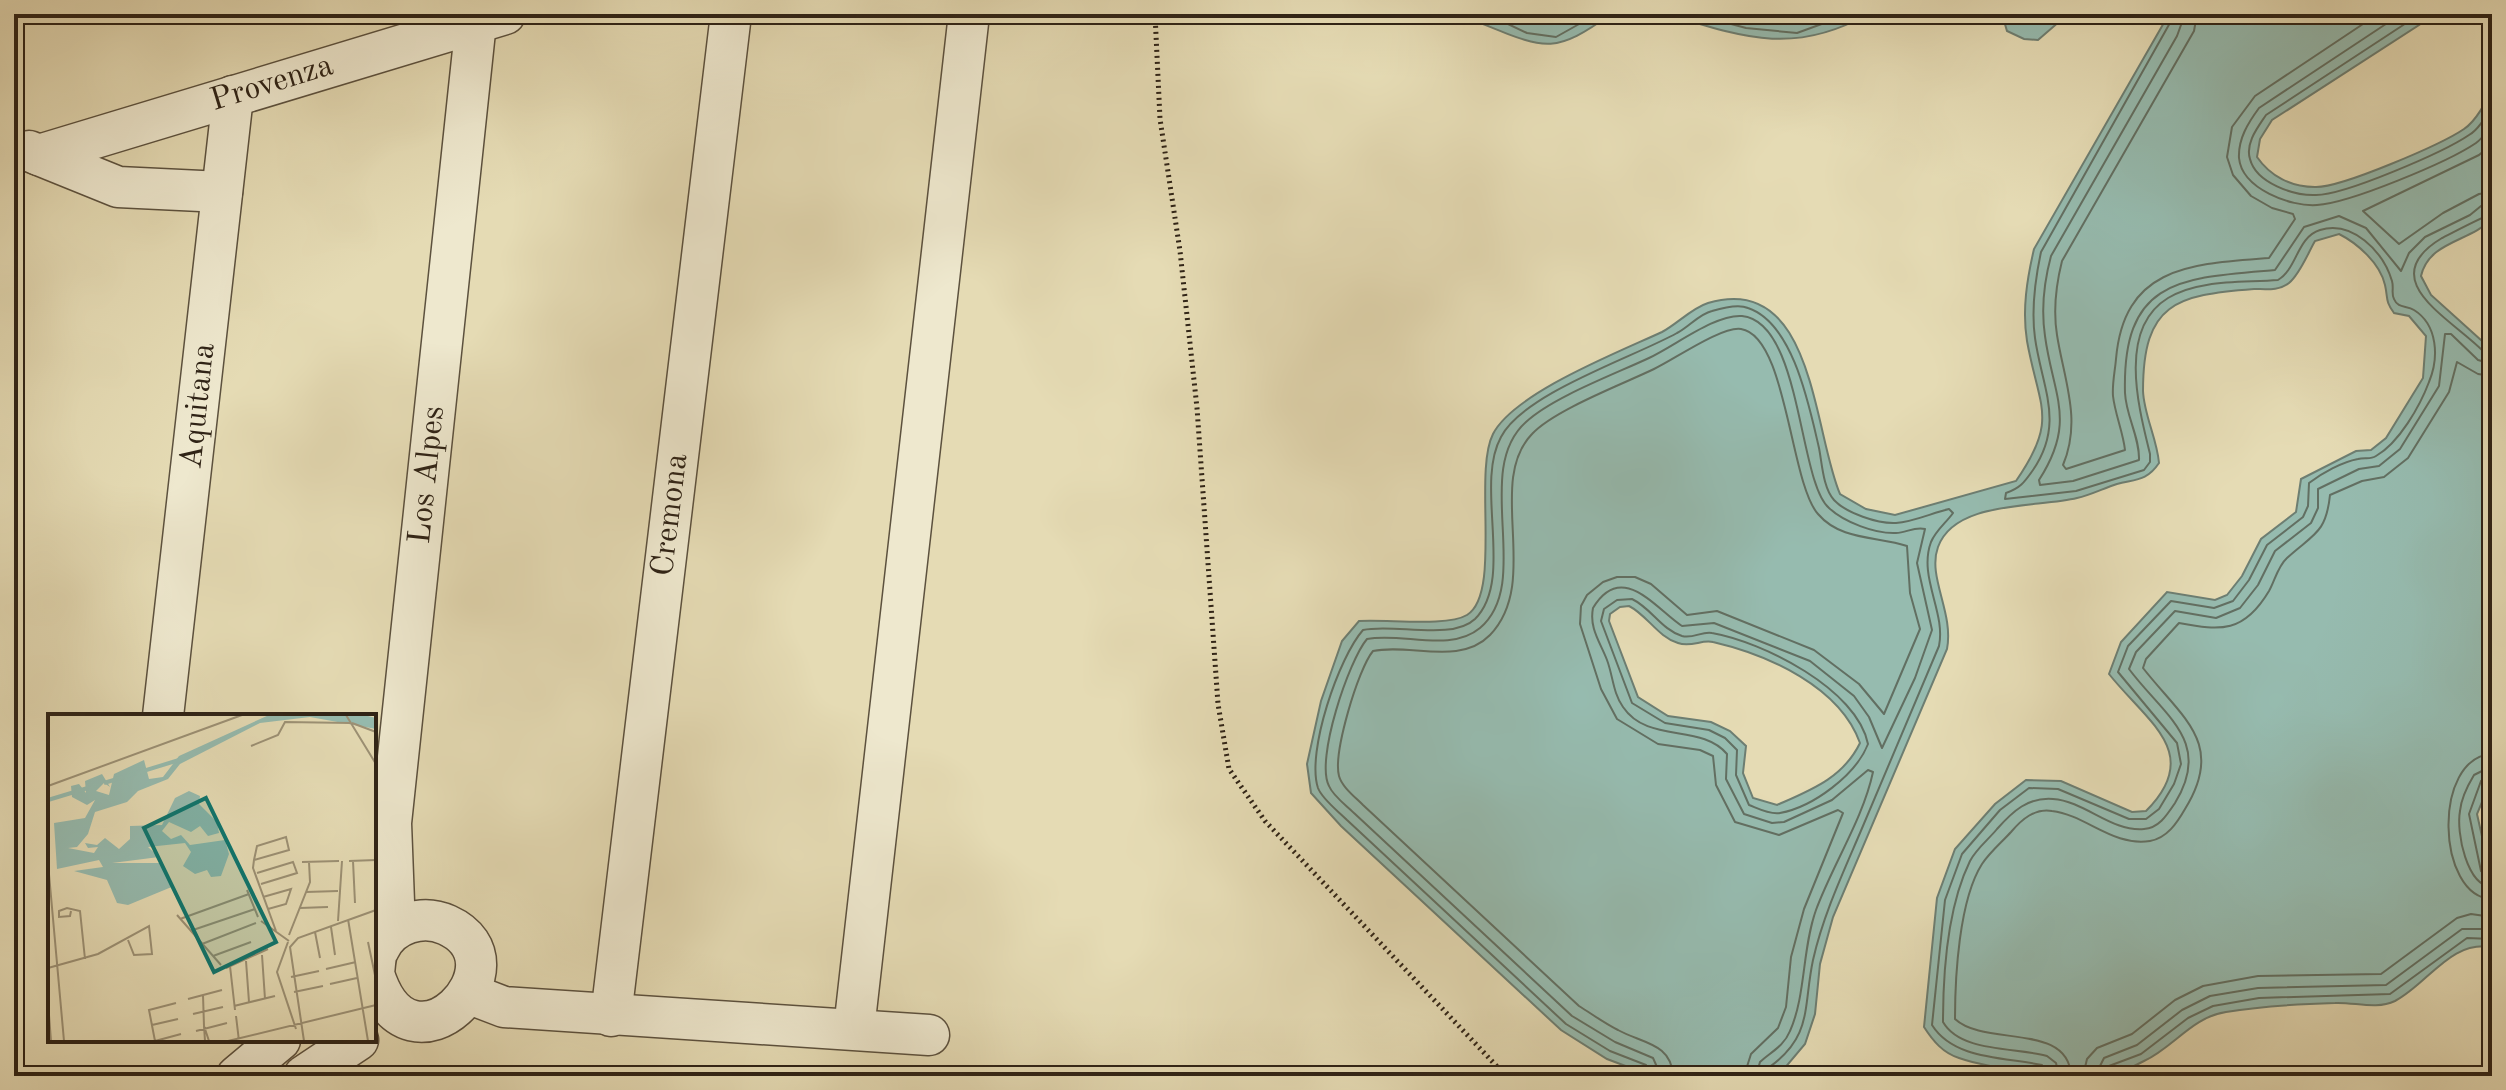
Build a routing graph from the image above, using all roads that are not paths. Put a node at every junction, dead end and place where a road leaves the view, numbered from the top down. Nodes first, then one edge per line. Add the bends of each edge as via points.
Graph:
1 (731, 14) edge
2 (969, 14) edge
3 (490, 18) edge
4 (233, 96) junction
5 (26, 150) edge
6 (222, 192) junction
7 (163, 714) edge
8 (386, 758) edge
9 (395, 929) junction
10 (376, 962) edge
11 (376, 981) edge
12 (470, 994) junction
13 (611, 1016) junction
14 (385, 1021) edge
15 (854, 1029) junction
16 (929, 1035) dead end
17 (278, 1042) edge
18 (355, 1042) edge
19 (237, 1076) edge
20 (304, 1076) edge

1 - 13 street, Cremona
2 - 15 street
3 - 4 street, Provenza
3 - 8 street, Los Alpes
4 - 5 street, Provenza
4 - 6 street, Aquitana
5 - 6 street via 118,187
6 - 7 street, Aquitana
8 - 9 street, Los Alpes
9 - 10 street via 378,949
9 - 12 street via 431,920 465,938 475,975
11 - 14 street
12 - 13 street via 504,1007
12 - 14 street via 456,1011 437,1020
13 - 15 street
15 - 16 street
17 - 19 street
18 - 20 street

